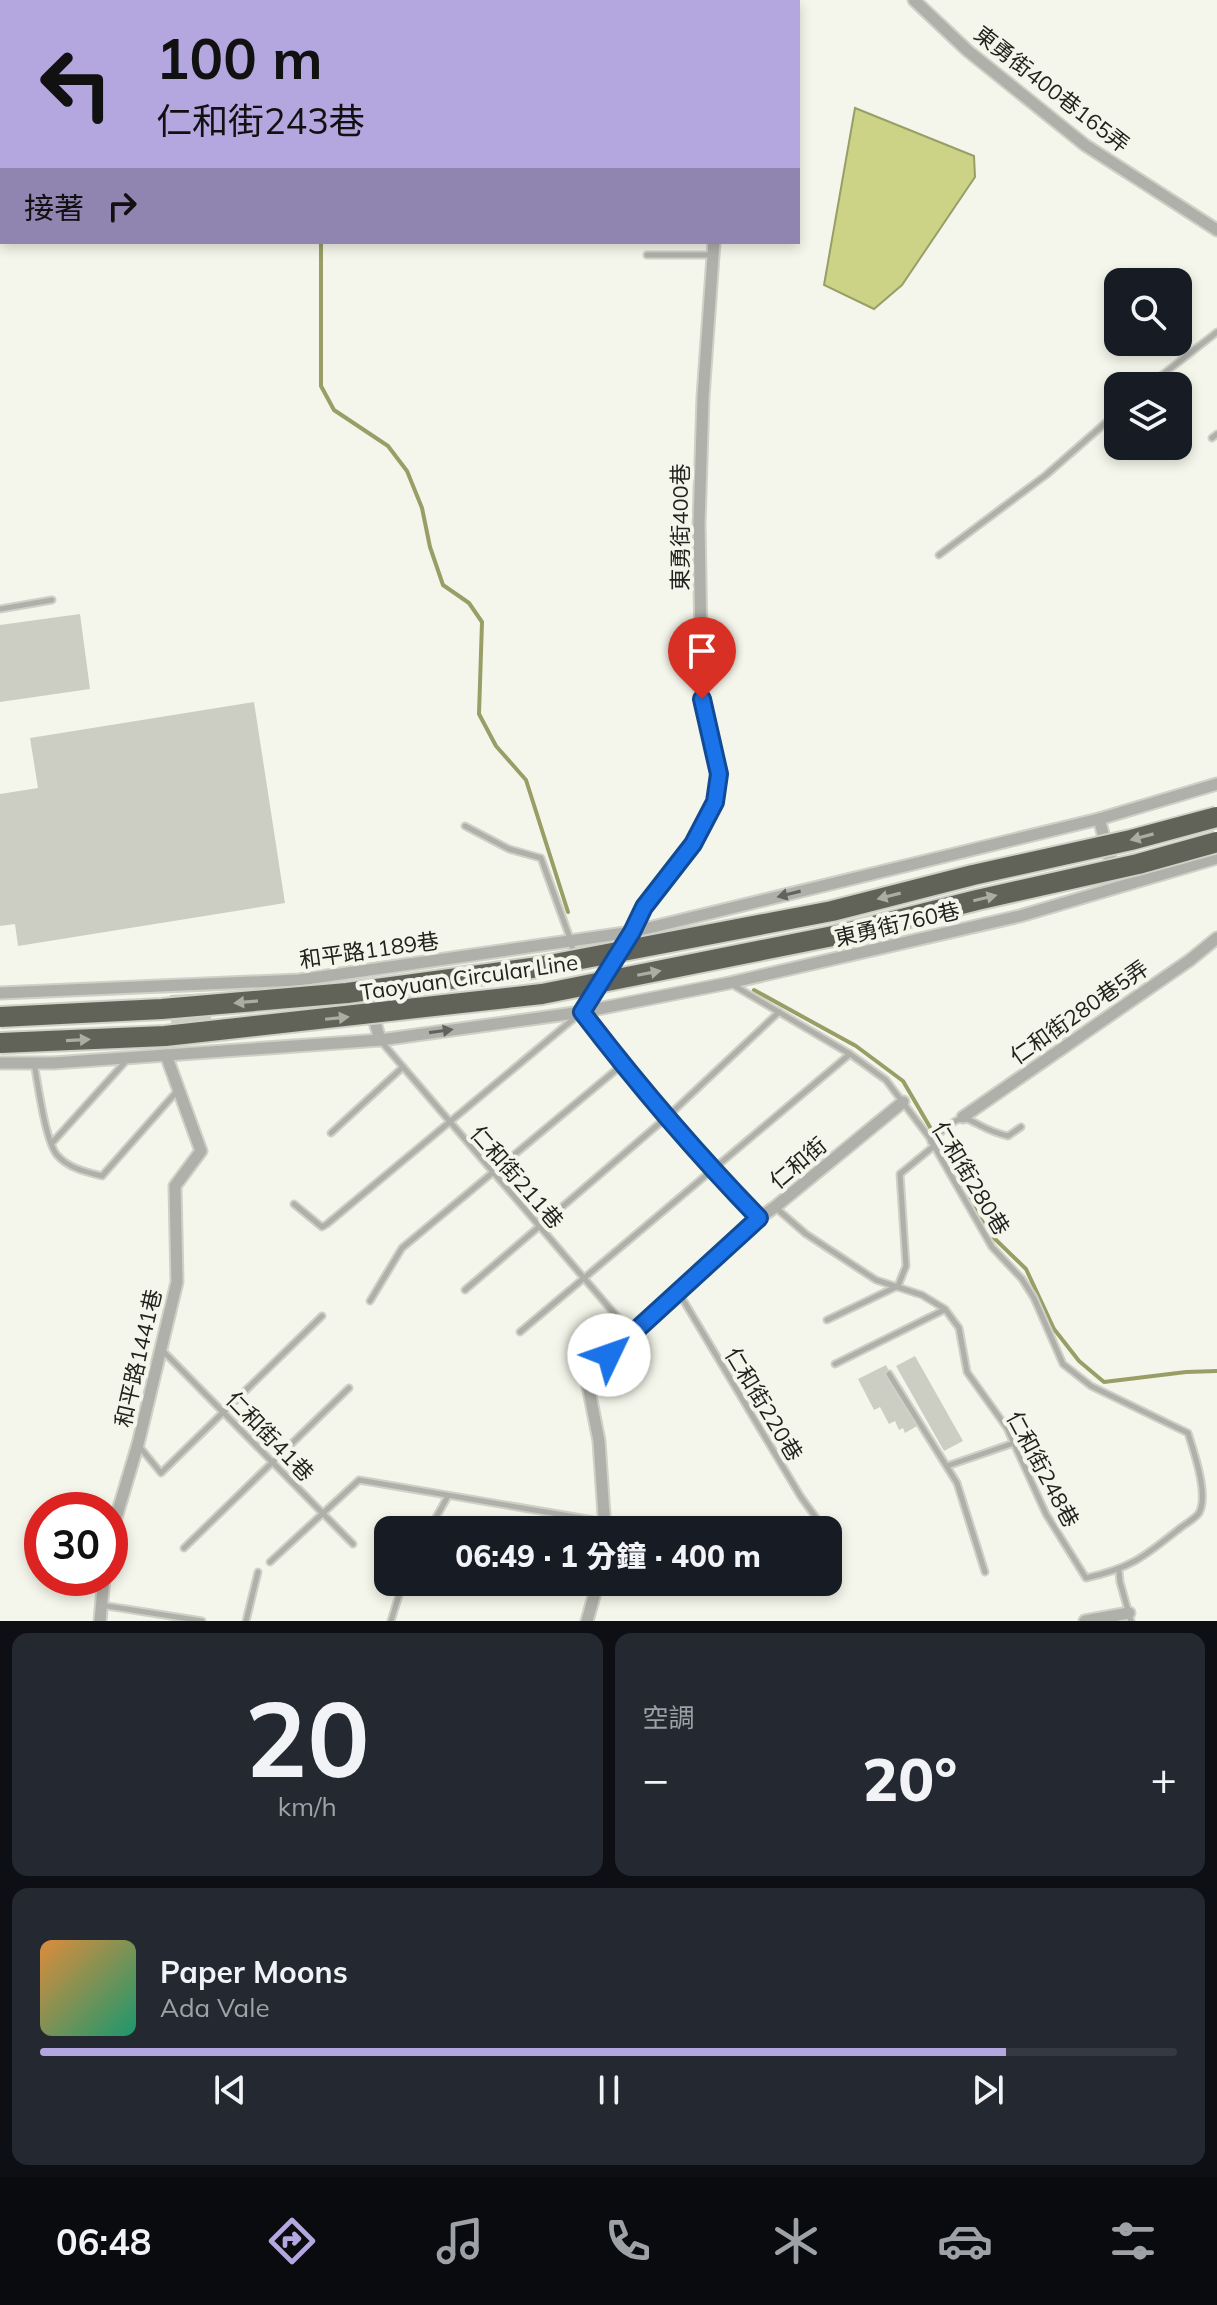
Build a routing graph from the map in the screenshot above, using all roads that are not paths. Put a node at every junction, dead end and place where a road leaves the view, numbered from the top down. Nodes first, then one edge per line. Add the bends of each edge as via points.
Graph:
1 (914, 0) edge
2 (1216, 226) edge
3 (713, 248) edge
4 (647, 255) dead end
5 (1217, 332) edge
6 (1166, 372) edge
7 (1104, 424) edge
8 (939, 555) dead end
9 (52, 600) dead end
10 (0, 609) edge
11 (1217, 784) edge
12 (1217, 817) edge
13 (1099, 819) junction
14 (465, 826) dead end
15 (1217, 842) edge
16 (1217, 858) edge
17 (1118, 888) junction
18 (632, 932) junction
19 (1217, 938) edge
20 (571, 941) junction
21 (575, 969) dead end
22 (361, 971) junction
23 (577, 983) dead end
24 (729, 983) junction
25 (0, 993) edge
26 (582, 1012) junction
27 (779, 1012) junction
28 (0, 1017) edge
29 (380, 1040) junction
30 (0, 1043) edge
31 (850, 1054) junction
32 (166, 1055) junction
33 (129, 1057) junction
34 (0, 1063) edge
35 (34, 1063) junction
36 (622, 1065) junction
37 (403, 1067) junction
38 (179, 1088) junction
39 (903, 1102) junction
40 (667, 1117) junction
41 (963, 1117) junction
42 (448, 1122) junction
43 (1021, 1127) dead end
44 (331, 1133) dead end
45 (52, 1143) junction
46 (933, 1144) junction
47 (712, 1170) junction
48 (494, 1174) junction
49 (294, 1204) dead end
50 (775, 1207) junction
51 (759, 1218) junction
52 (539, 1227) junction
53 (583, 1278) junction
54 (898, 1286) junction
55 (465, 1290) dead end
56 (679, 1292) junction
57 (370, 1301) dead end
58 (945, 1309) junction
59 (322, 1316) dead end
60 (827, 1320) dead end
61 (520, 1332) dead end
62 (631, 1334) junction
63 (163, 1351) junction
64 (835, 1364) dead end
65 (889, 1374) dead end
66 (349, 1388) dead end
67 (224, 1411) junction
68 (1014, 1443) junction
69 (138, 1444) junction
70 (273, 1463) junction
71 (947, 1466) junction
72 (124, 1492) edge
73 (448, 1496) junction
74 (323, 1514) junction
75 (437, 1516) edge
76 (553, 1516) edge
77 (604, 1516) edge
78 (815, 1516) edge
79 (353, 1544) dead end
80 (184, 1548) dead end
81 (270, 1562) dead end
82 (1119, 1571) junction
83 (258, 1572) dead end
84 (985, 1572) dead end
85 (102, 1596) edge
86 (399, 1596) edge
87 (594, 1596) edge
88 (101, 1605) junction
89 (1130, 1617) edge
90 (164, 1618) edge
91 (100, 1621) edge
92 (202, 1621) edge
93 (246, 1621) edge
94 (391, 1621) edge
95 (587, 1621) edge
96 (1085, 1621) edge

1 - 2 street, 東勇街400巷165弄 via 1085,145
3 - 4 lane
3 - 18 street, 東勇街400巷 via 699,540 702,699 719,774 715,802 693,844 644,907
5 - 6 lane
7 - 8 lane
9 - 10 lane
11 - 13 street, 和平路1189巷
12 -> 28 highway, Taoyuan Circular Line, bridge via 832,911 539,967 347,993
13 - 17 street
13 -> 18 street, 和平路1189巷
14 - 20 lane via 509,849 541,858
30 -> 15 highway, Taoyuan Circular Line, bridge via 165,1036 542,994 838,935
16 - 17 street, 東勇街760巷
17 - 24 street, 東勇街760巷
18 - 20 street, 和平路1189巷
18 - 26 street, 東勇街400巷
19 - 41 street, 仁和街280巷5弄
20 - 21 lane
20 - 22 street, 和平路1189巷
22 - 25 street, 和平路1189巷 via 299,980
22 - 29 street
23 - 26 lane
24 - 26 street, 東勇街760巷
24 - 27 lane, 仁和街280巷
29 -> 26 street
26 - 36 street
26 - 42 lane
27 - 31 lane, 仁和街280巷
27 - 40 lane
29 - 32 street
29 - 37 lane, 仁和街211巷
31 - 39 lane, 仁和街280巷 via 886,1080
31 - 47 lane
32 - 33 street
32 - 38 street, 和平路1441巷
33 - 35 street
33 - 45 lane
34 - 35 street
35 - 45 lane
36 - 40 street
36 - 48 lane
37 - 42 lane, 仁和街211巷
37 - 44 lane
38 - 45 lane via 102,1176 72,1167 55,1154
38 - 63 street, 和平路1441巷 via 201,1151 175,1186 177,1282
39 - 46 lane, 仁和街280巷
39 - 50 street, 仁和街
40 - 47 street
40 - 52 lane
41 - 43 lane via 1008,1136
41 - 46 lane via 952,1120
42 - 48 lane, 仁和街211巷
42 - 49 lane via 322,1227
46 - 54 lane via 900,1174 906,1266
46 - 82 lane, 仁和街280巷 via 987,1239 1034,1298 1063,1364 1091,1386 1188,1433 1203,1495 1199,1513
47 - 51 street
47 - 53 lane
48 - 52 lane, 仁和街211巷
48 - 57 lane via 402,1248
50 - 51 street, 仁和街
50 - 54 lane via 840,1258 876,1280
51 - 56 street, 仁和街
52 - 53 lane, 仁和街211巷
52 - 55 lane
53 - 61 lane
53 - 62 lane, 仁和街211巷
54 - 58 lane
54 - 60 lane
56 - 62 street, 仁和街
56 - 78 lane, 仁和街220巷
58 - 64 lane
58 - 68 lane, 仁和街248巷 via 959,1328 967,1372
59 - 67 lane
62 - 77 street, 仁和街 via 586,1375 599,1441
63 - 67 lane, 仁和街41巷
63 - 69 street, 和平路1441巷
65 - 71 lane
66 - 70 lane
67 - 69 lane via 161,1473
67 - 70 lane, 仁和街41巷
68 - 71 lane
68 - 82 lane, 仁和街248巷 via 1046,1514 1086,1578
69 - 72 street, 和平路1441巷
70 - 74 lane, 仁和街41巷
70 - 80 lane
71 - 84 lane
73 - 74 lane via 359,1480
73 - 75 lane
73 - 76 lane
74 - 79 lane, 仁和街41巷
74 - 81 lane
82 - 89 lane
83 - 93 lane
85 - 88 street
86 - 94 lane
87 - 95 street
88 - 90 lane
88 - 91 street
89 - 96 street
90 - 92 lane

